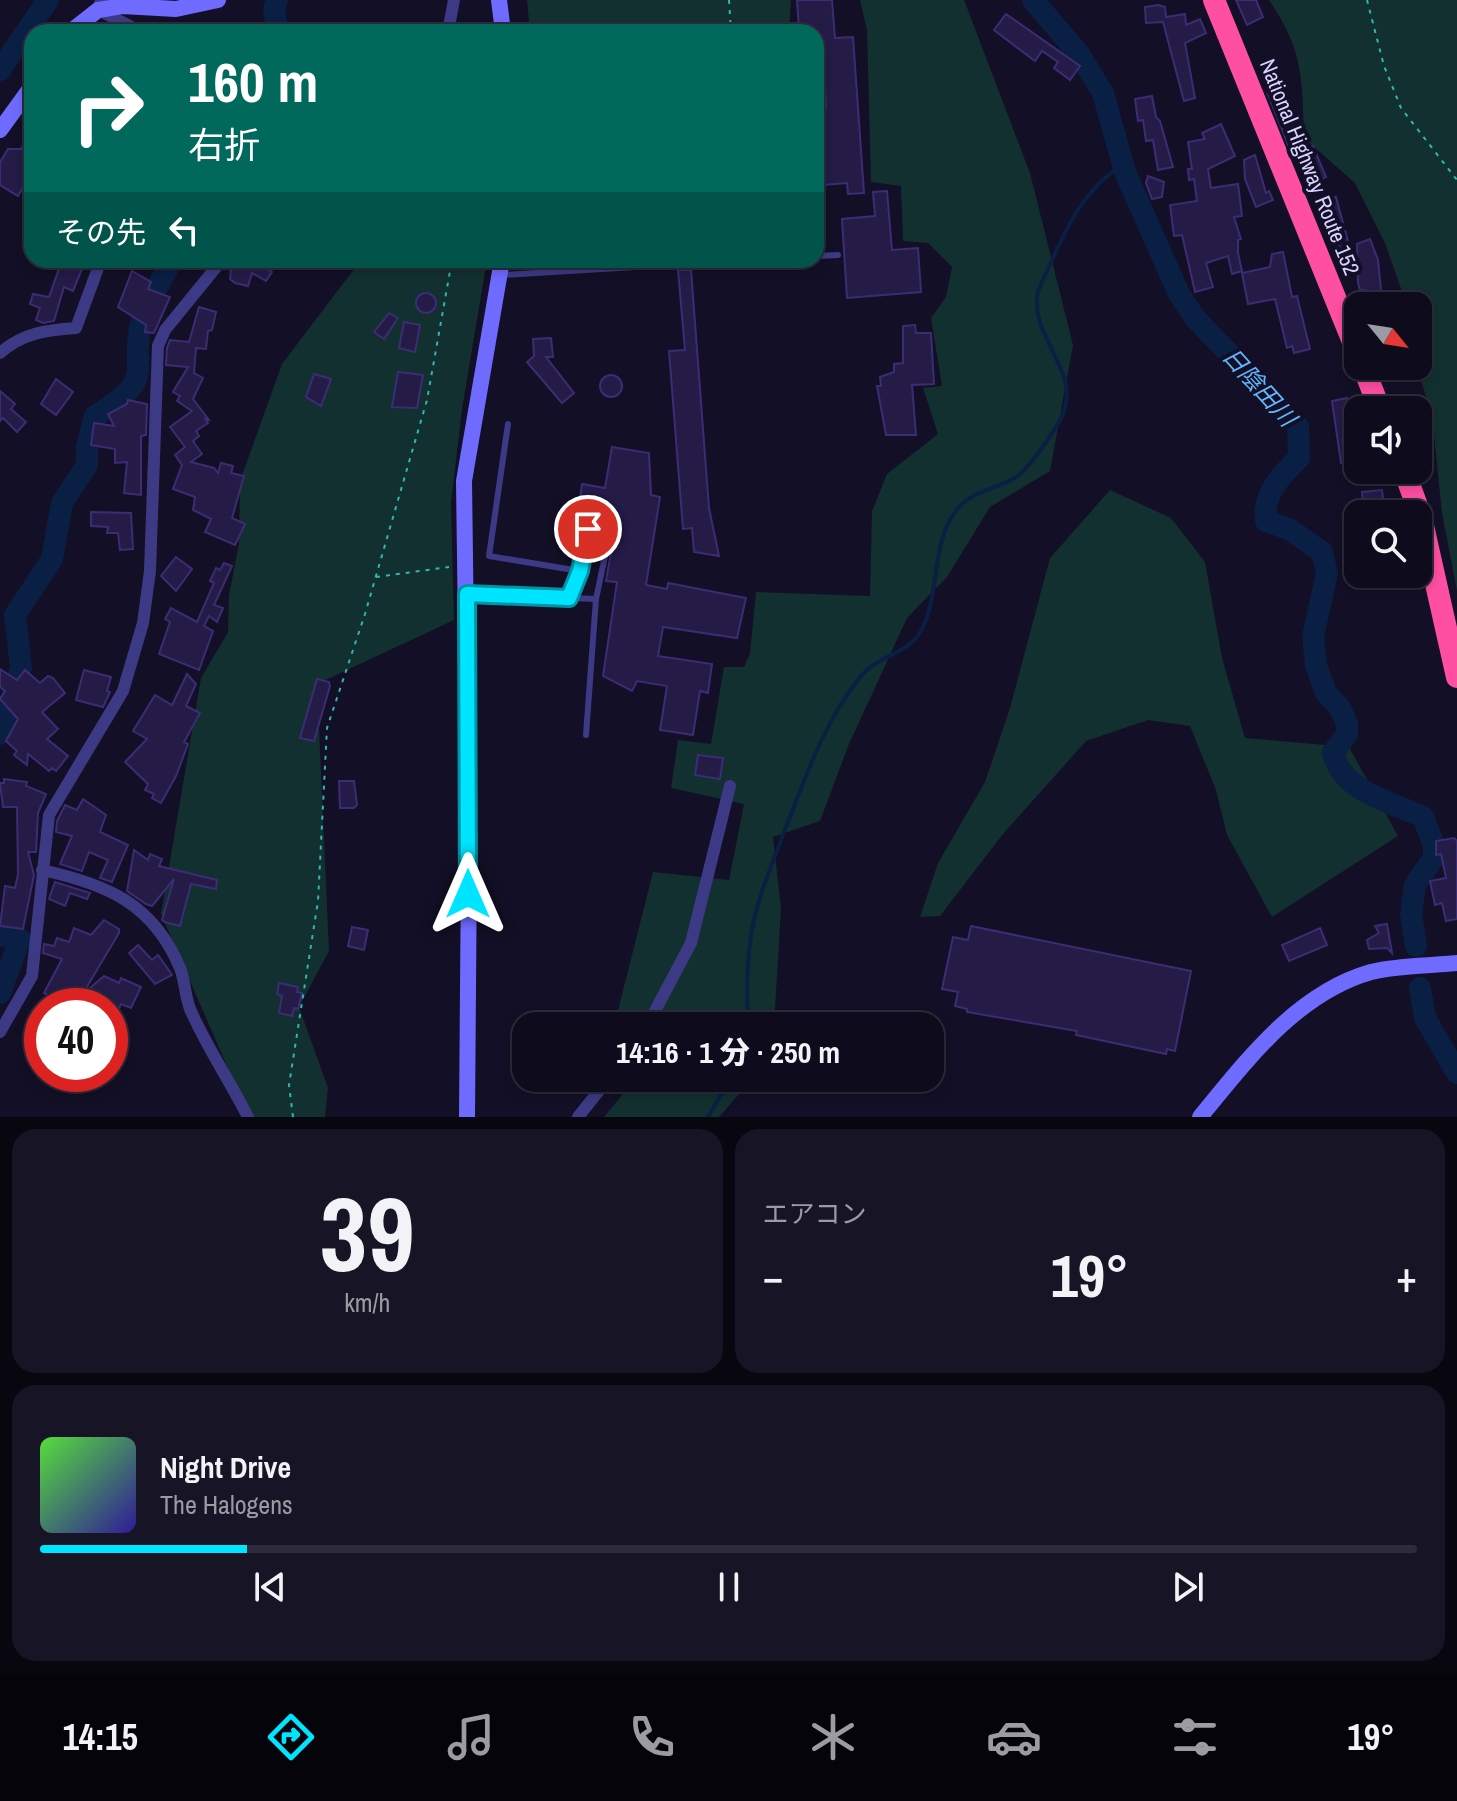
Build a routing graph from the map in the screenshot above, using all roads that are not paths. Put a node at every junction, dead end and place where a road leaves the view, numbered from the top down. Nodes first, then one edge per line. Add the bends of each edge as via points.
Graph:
1 (218, 0) edge
2 (454, 0) edge
3 (499, 0) edge
4 (1214, 0) edge
5 (100, 5) edge
6 (79, 24) edge
7 (130, 24) edge
8 (450, 24) edge
9 (502, 24) edge
10 (24, 97) edge
11 (0, 130) edge
12 (838, 255) dead end
13 (824, 256) edge
14 (98, 268) edge
15 (215, 268) edge
16 (501, 268) edge
17 (1344, 320) edge
18 (0, 353) edge
19 (508, 424) dead end
20 (1409, 484) edge
21 (580, 571) junction
22 (467, 594) junction
23 (569, 598) junction
24 (596, 599) junction
25 (1457, 677) edge
26 (586, 735) dead end
27 (730, 786) dead end
28 (42, 870) junction
29 (1457, 963) edge
30 (654, 1012) edge
31 (0, 1032) edge
32 (598, 1092) edge
33 (248, 1117) edge
34 (467, 1117) edge
35 (578, 1117) edge
36 (1200, 1117) edge

1 - 5 street via 176,9
2 - 8 street
3 - 9 street
4 - 17 highway, National Highway Route 152
5 - 6 street
5 - 7 street
10 - 11 street
12 - 13 lane
14 - 18 street via 76,328 44,329
15 - 28 street via 158,346 150,571 143,623 123,691 49,815
16 - 22 street via 464,481
19 - 21 lane via 489,556
20 - 25 highway
21 - 23 lane
21 - 24 lane via 588,529 610,532
22 - 23 lane
22 - 34 street
23 - 24 lane
24 - 26 lane
27 - 30 street via 691,943
28 - 31 street via 32,976
28 - 33 street via 91,881 142,913 176,958 190,1008
29 - 36 street via 1373,972 1329,989 1280,1027
32 - 35 street

